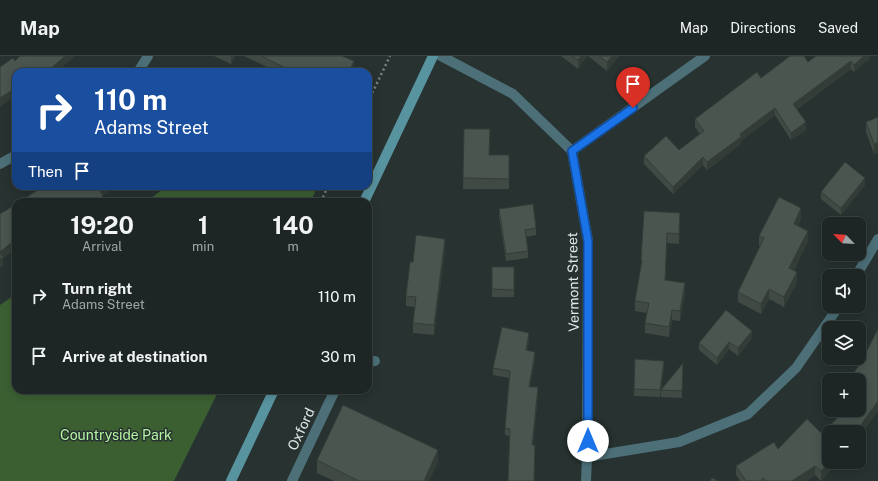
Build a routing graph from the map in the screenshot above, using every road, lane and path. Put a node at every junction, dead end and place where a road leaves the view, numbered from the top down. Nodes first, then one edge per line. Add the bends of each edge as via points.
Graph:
1 (148, 56) edge
2 (390, 56) edge
3 (433, 56) edge
4 (441, 56) edge
5 (705, 56) edge
6 (140, 68) edge
7 (372, 94) edge
8 (572, 151) junction
9 (12, 157) edge
10 (0, 164) edge
11 (372, 185) edge
12 (878, 239) edge
13 (860, 269) edge
14 (834, 313) edge
15 (272, 394) edge
16 (333, 394) edge
17 (587, 457) junction
18 (231, 481) edge
19 (292, 481) edge
20 (586, 481) edge

1 - 6 street
2 - 7 path
3 - 11 main road
4 - 8 street via 513,94
5 - 8 street
8 - 17 street, Vermont Street via 588,241
9 - 10 street
12 - 13 street
14 - 17 street via 796,368 748,414 679,442
15 - 18 main road
16 - 19 street, Oxford
17 - 20 street, Vermont Street

